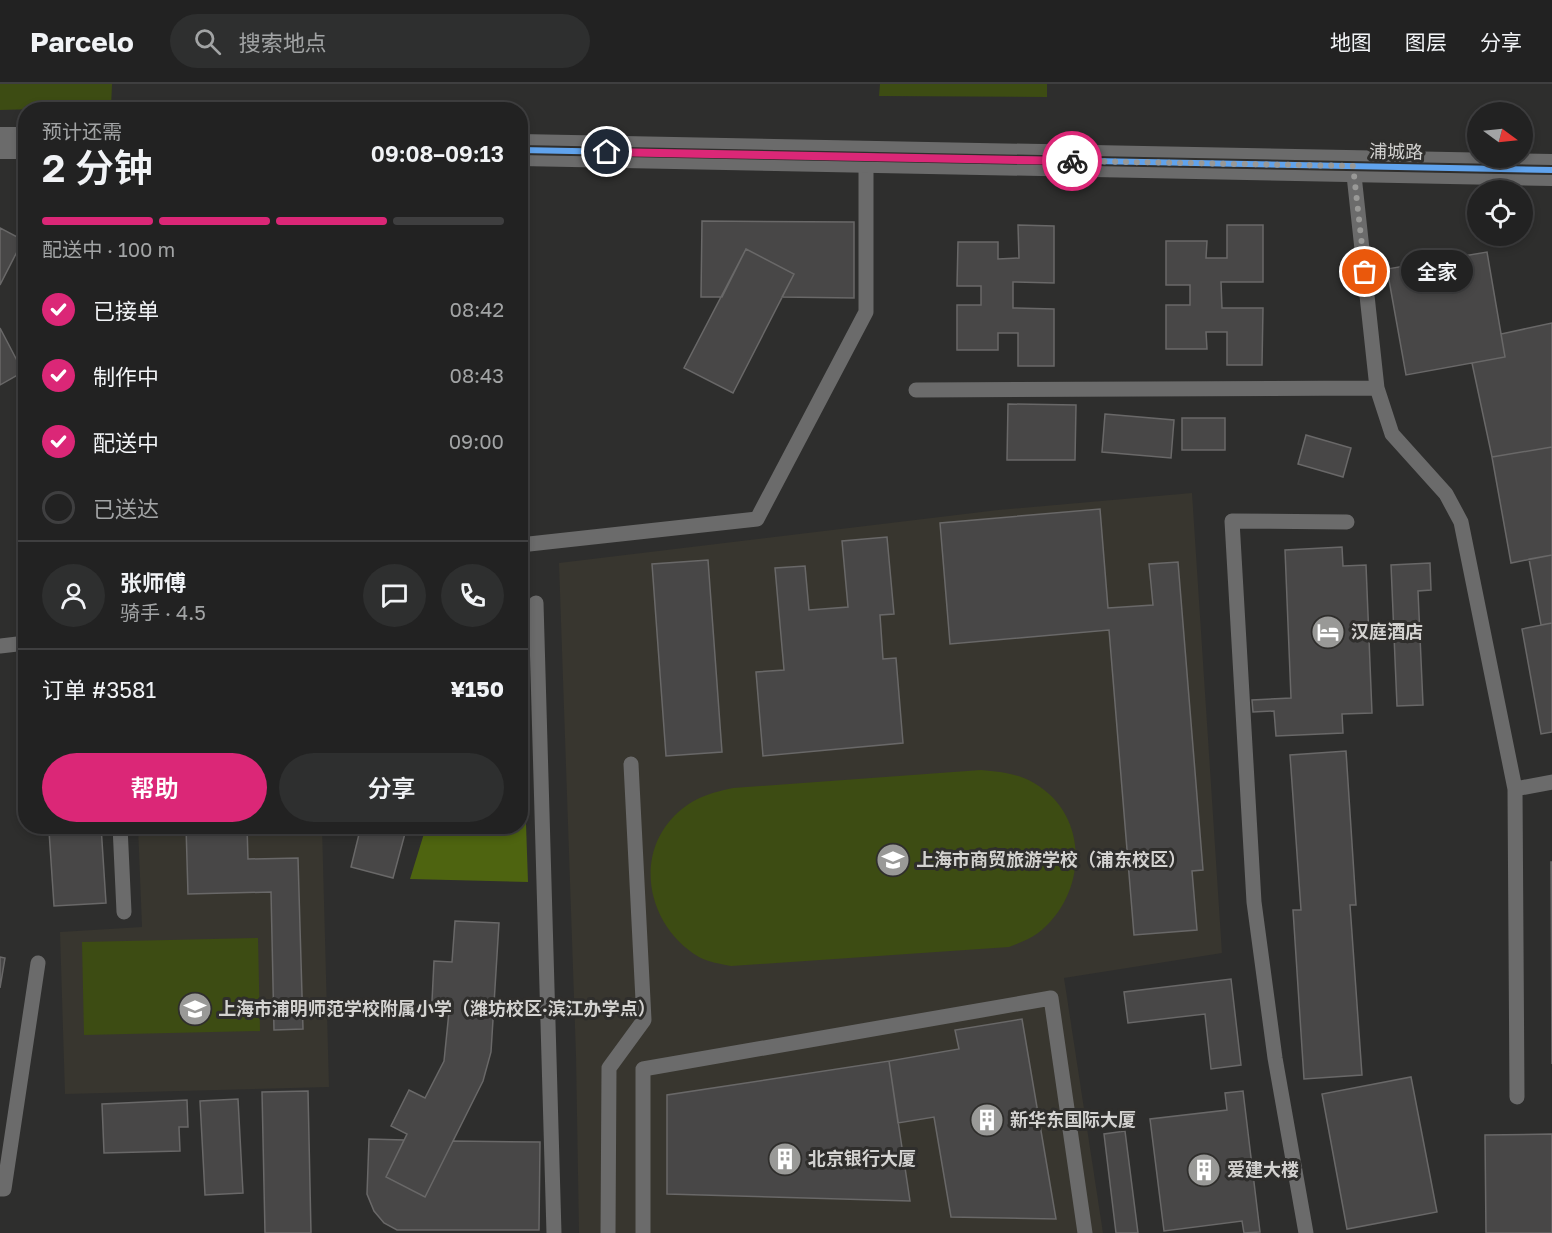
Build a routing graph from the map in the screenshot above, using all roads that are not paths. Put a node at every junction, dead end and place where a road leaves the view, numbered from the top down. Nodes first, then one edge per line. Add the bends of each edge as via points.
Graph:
1 (0, 143) edge
2 (18, 143) edge
3 (528, 150) edge
4 (866, 157) junction
5 (1353, 166) junction
6 (1552, 170) edge
7 (1377, 388) junction
8 (916, 390) dead end
9 (1347, 522) dead end
10 (528, 543) edge
11 (536, 603) dead end
12 (18, 644) edge
13 (0, 646) edge
14 (632, 764) dead end
15 (1552, 782) edge
16 (1515, 789) junction
17 (120, 834) edge
18 (124, 912) dead end
19 (38, 963) dead end
20 (1517, 1097) dead end
21 (0, 1189) edge
22 (554, 1233) edge
23 (608, 1233) edge
24 (643, 1233) edge
25 (1084, 1233) edge
26 (1306, 1233) edge

1 - 2 street
3 - 4 street, 浦城路
4 - 5 street, 浦城路
4 - 10 lane via 866,312 757,519
5 - 6 street, 浦城路
5 - 7 lane
7 - 8 lane
7 - 16 lane via 1392,434 1446,494 1461,522
9 - 26 lane via 1233,521 1254,902 1275,1058
11 - 22 lane
12 - 13 lane
14 - 23 lane via 644,1020 609,1068
15 - 16 lane
16 - 20 lane
17 - 18 lane
19 - 21 lane via 4,1189
24 - 25 lane via 643,1069 1051,998

